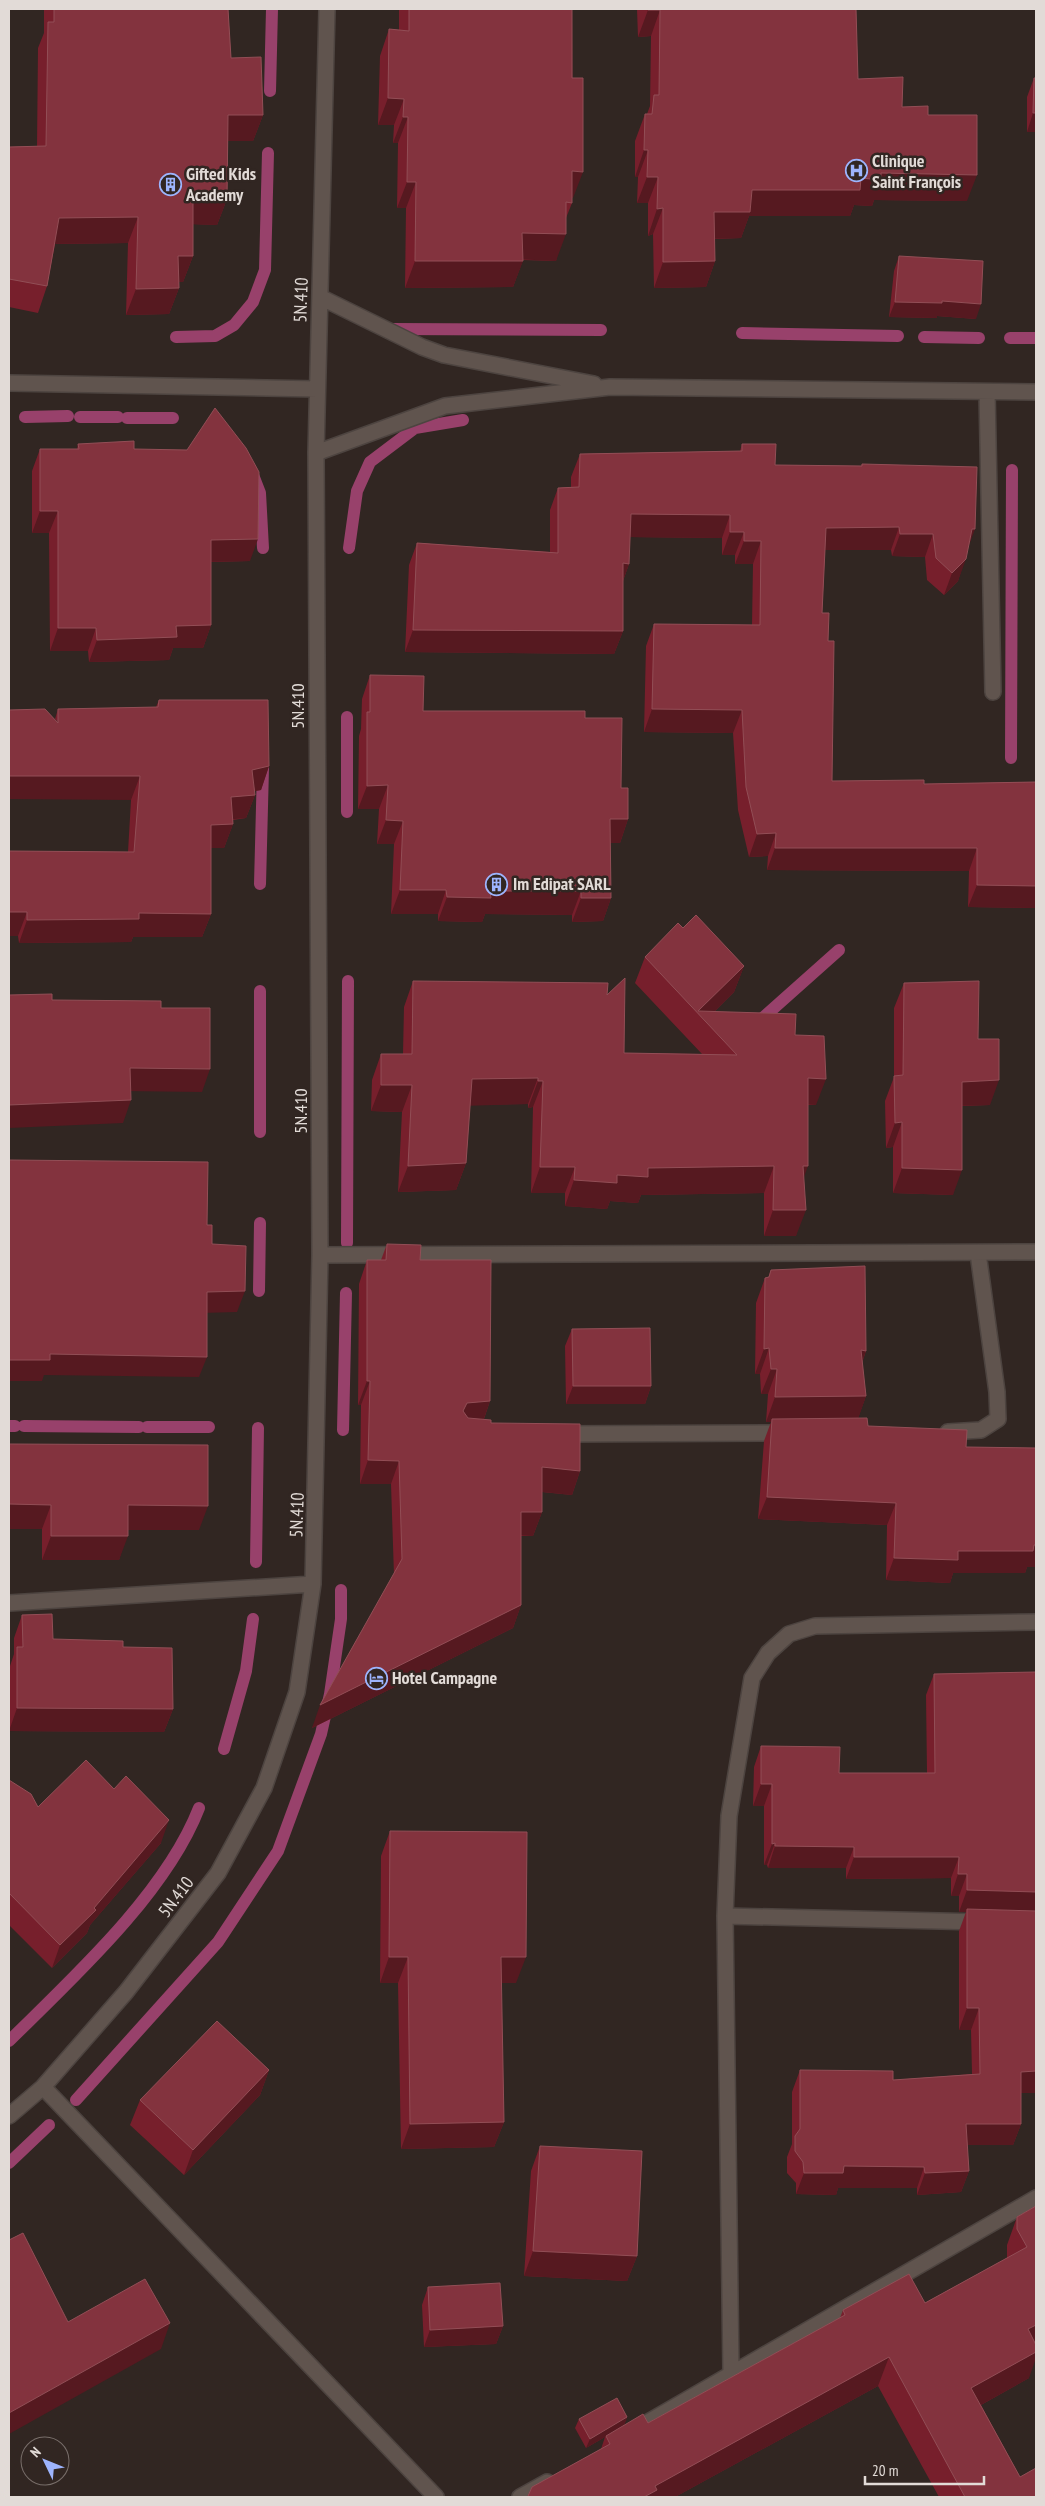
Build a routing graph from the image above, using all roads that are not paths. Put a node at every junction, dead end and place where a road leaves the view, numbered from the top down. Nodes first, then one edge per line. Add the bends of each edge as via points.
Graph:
1 (327, 9) edge
2 (320, 297) junction
3 (9, 383) edge
4 (610, 387) junction
5 (317, 388) junction
6 (987, 392) junction
7 (1036, 392) edge
8 (316, 453) junction
9 (993, 692) dead end
10 (1036, 1252) edge
11 (978, 1253) junction
12 (320, 1255) junction
13 (807, 1432) edge
14 (934, 1432) edge
15 (542, 1434) edge
16 (313, 1584) junction
17 (9, 1603) edge
18 (1036, 1622) edge
19 (725, 1916) junction
20 (997, 1922) edge
21 (43, 2087) junction
22 (9, 2116) edge
23 (1036, 2198) edge
24 (732, 2373) junction
25 (622, 2438) edge
26 (562, 2472) edge
27 (436, 2497) edge
28 (520, 2497) edge

1 - 2 street, 5N.410
2 - 4 street via 444,355
2 - 5 street, 5N.410
3 - 5 street
4 - 6 street
4 - 8 street via 445,406
5 - 8 street, 5N.410
6 - 7 street
6 - 9 street
8 - 12 street, 5N.410
10 - 11 street
11 - 12 street
11 - 14 street via 998,1419 982,1430
12 - 16 street, 5N.410
13 - 15 street
16 - 17 street
16 - 21 street, 5N.410 via 297,1692 259,1797 218,1873 126,1992
18 - 19 street via 815,1626 789,1634 768,1653 752,1678 730,1807
19 - 20 street
19 - 24 street
21 - 22 street, 5N.410
21 - 27 street
23 - 24 street
24 - 25 street
26 - 28 street

